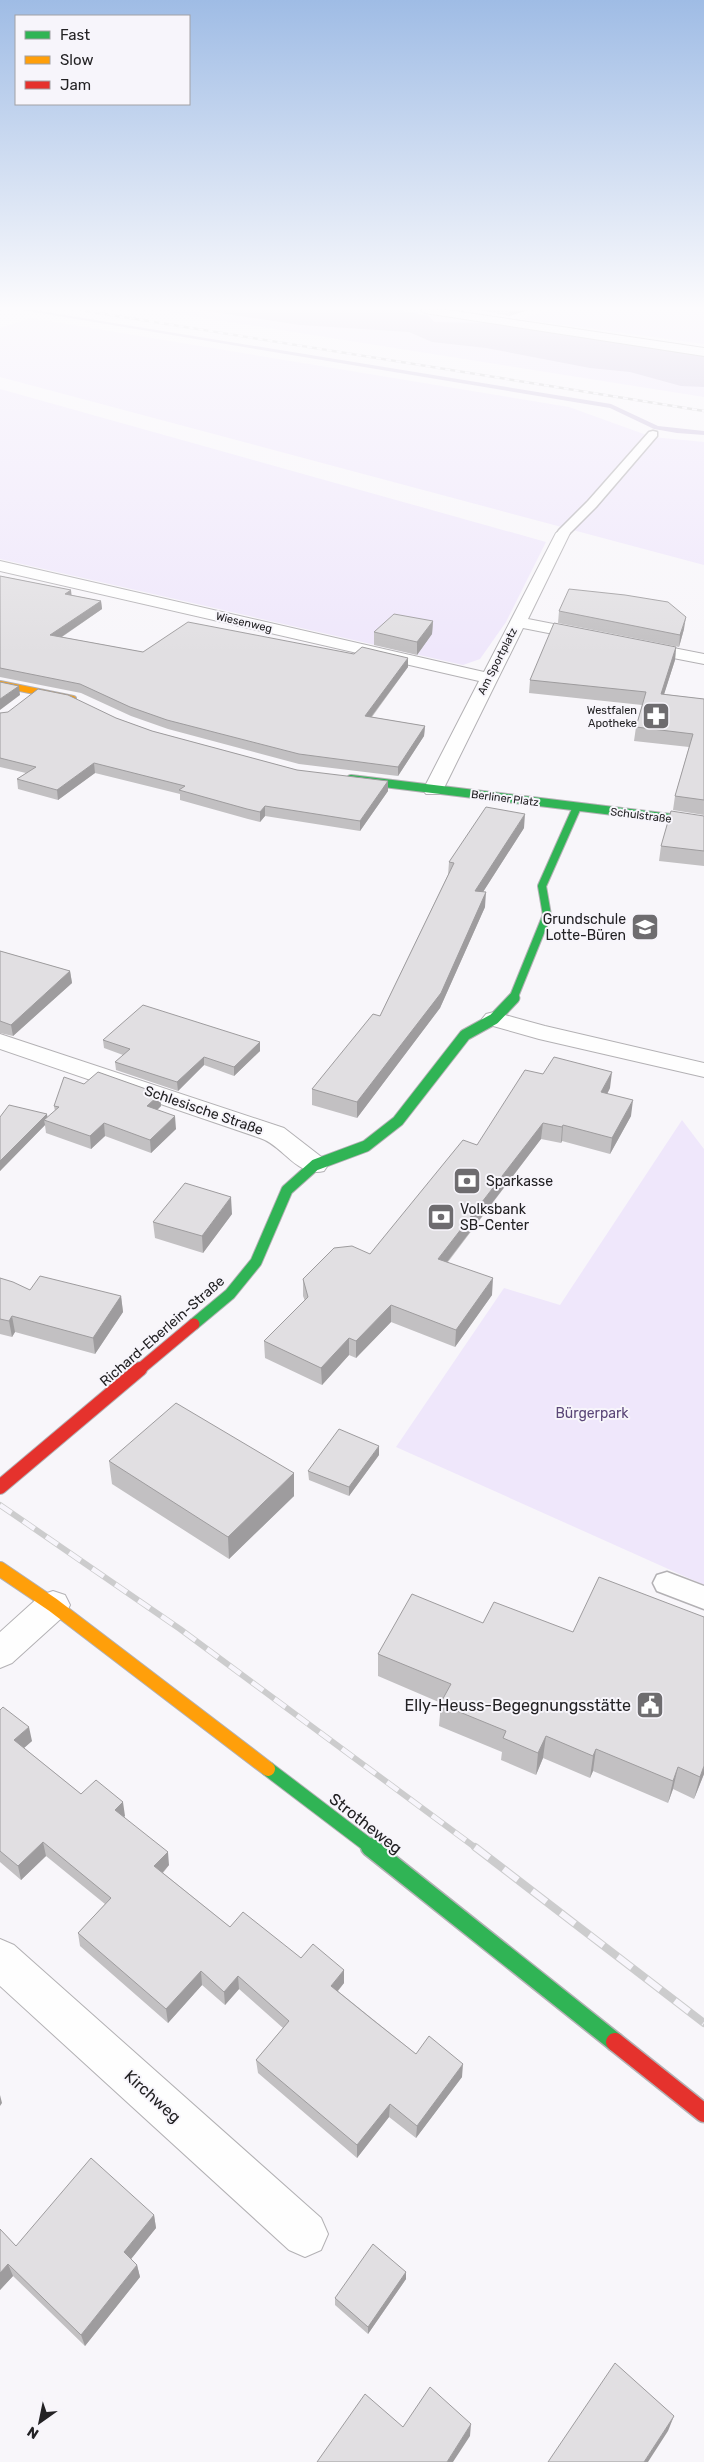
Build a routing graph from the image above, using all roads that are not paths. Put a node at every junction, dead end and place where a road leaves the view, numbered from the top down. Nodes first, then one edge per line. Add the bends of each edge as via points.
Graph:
1 (653, 434) dead end
2 (562, 533) joint
3 (0, 566) edge
4 (517, 622) junction
5 (604, 639) edge
6 (623, 643) edge
7 (704, 659) edge
8 (488, 678) junction
9 (0, 684) edge
10 (37, 691) junction
11 (23, 702) edge
12 (84, 703) edge
13 (336, 777) edge
14 (433, 790) junction
15 (577, 807) junction
16 (704, 822) edge
17 (494, 1019) junction
18 (0, 1041) edge
19 (704, 1070) edge
20 (315, 1165) junction
21 (0, 1487) edge
22 (0, 1569) edge
23 (667, 1583) dead end
24 (704, 1598) edge
25 (53, 1605) junction
26 (0, 1654) edge
27 (0, 1959) edge
28 (704, 2113) edge
29 (305, 2234) dead end

1 - 2 lane
2 - 4 street, Am Sportplatz
3 - 8 street, Wiesenweg
4 - 5 street
4 - 8 street, Am Sportplatz
6 - 7 street
8 - 14 street, Am Sportplatz
9 - 10 street
10 - 11 lane
10 - 12 street
13 - 14 street, Berliner Platz
14 - 15 street, Berliner Platz
15 - 16 street, Schulstraße
15 - 17 street, Richard-Eberlein-Straße via 542,886 547,915 514,998
17 - 19 street
17 - 20 street, Richard-Eberlein-Straße via 465,1035 398,1121 366,1146
18 - 20 street, Schlesische Straße via 275,1134
20 - 21 street, Richard-Eberlein-Straße via 286,1190 256,1262 230,1294
22 - 25 street, Strotheweg
23 - 24 lane
25 - 26 street
25 - 28 street, Strotheweg via 383,1857
27 - 29 street, Kirchweg

